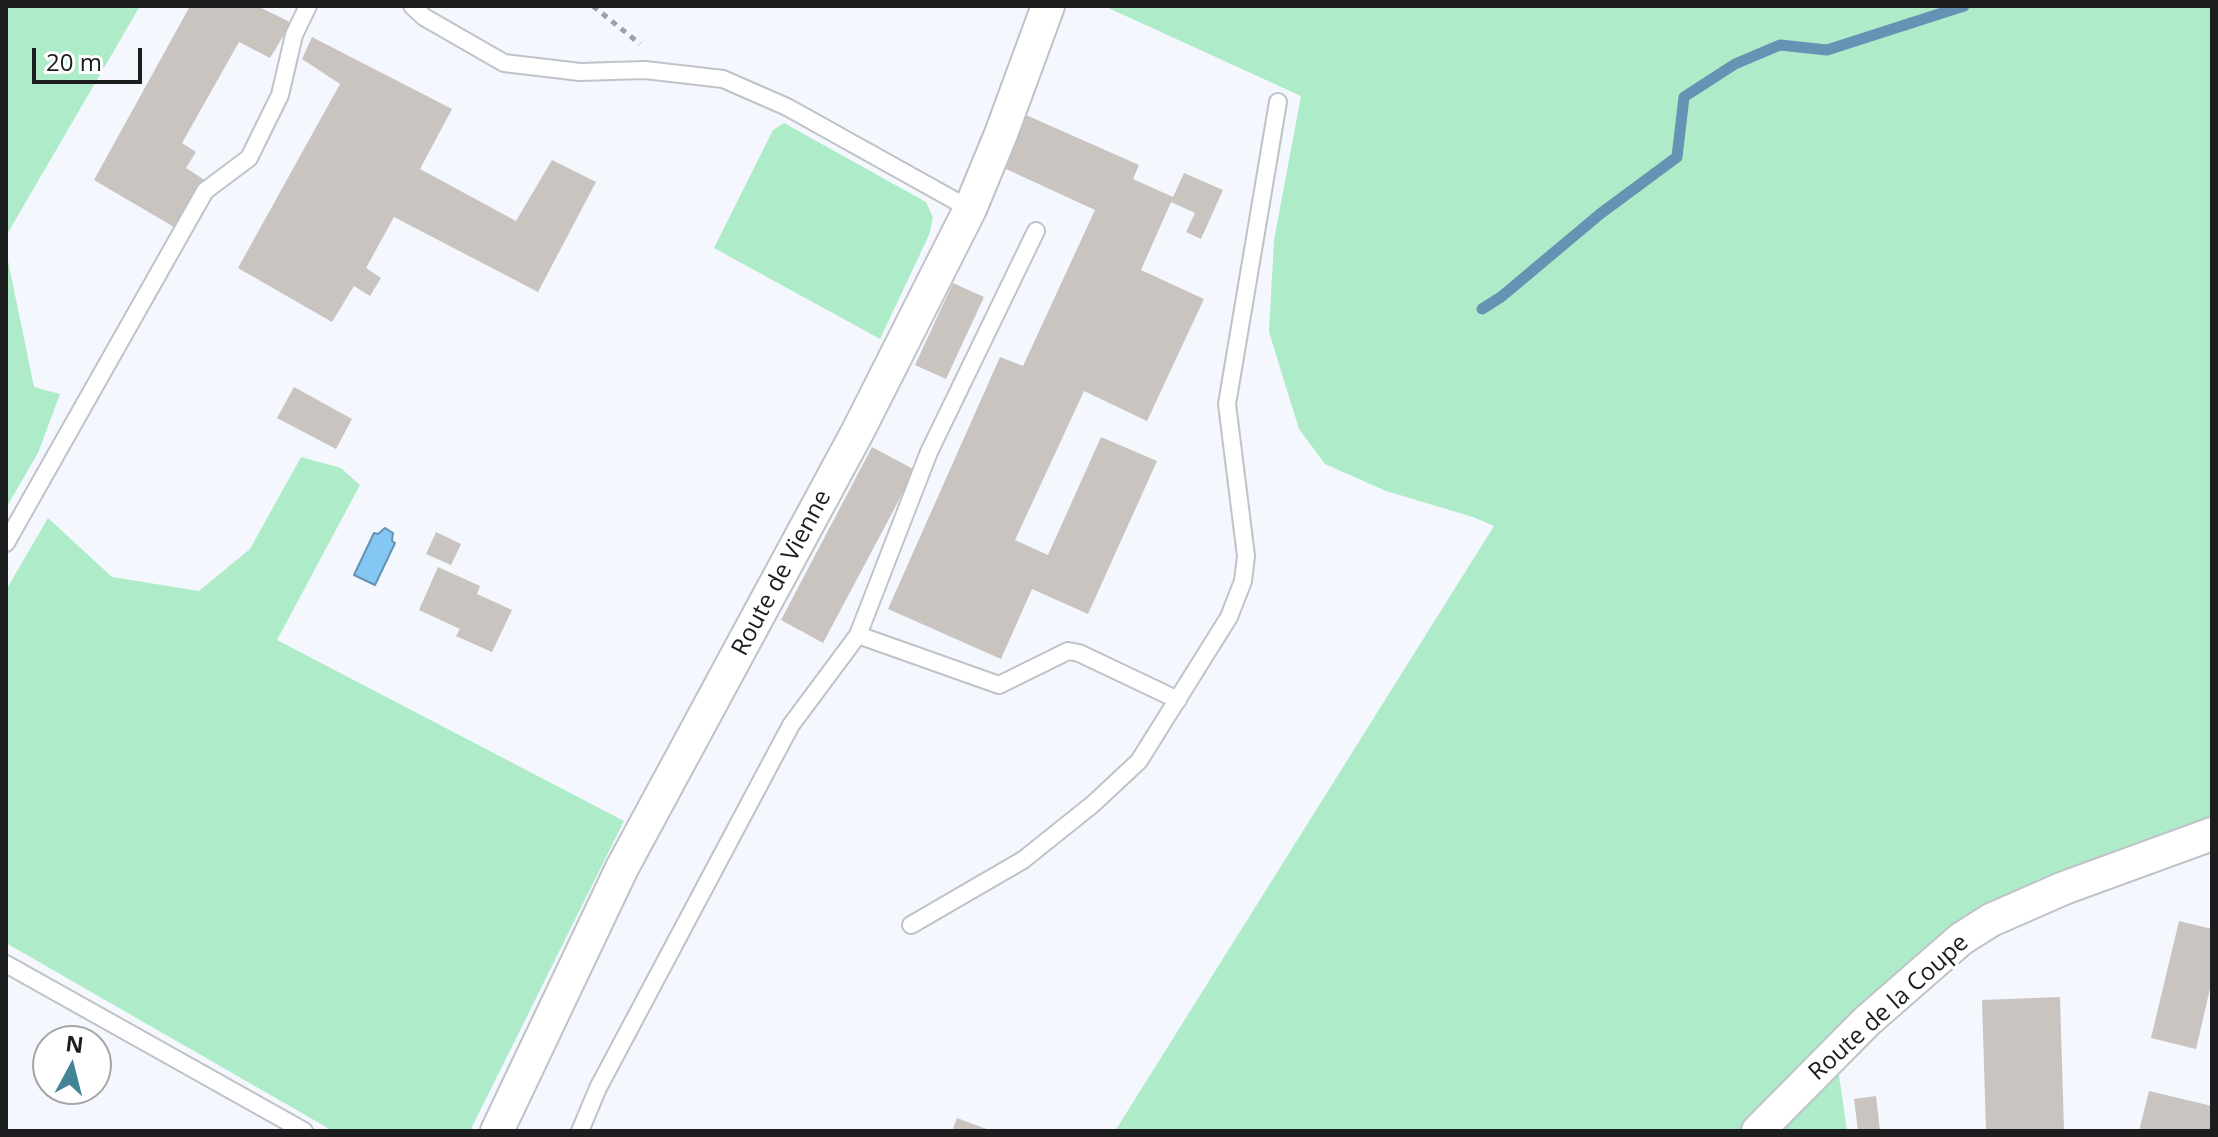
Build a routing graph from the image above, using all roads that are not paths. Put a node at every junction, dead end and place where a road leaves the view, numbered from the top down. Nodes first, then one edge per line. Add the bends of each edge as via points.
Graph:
1 (308, 6) edge
2 (412, 6) edge
3 (1048, 6) edge
4 (1278, 102) dead end
5 (970, 209) junction
6 (1036, 231) dead end
7 (6, 543) edge
8 (858, 635) junction
9 (1178, 700) junction
10 (2212, 834) edge
11 (911, 925) dead end
12 (6, 964) edge
13 (304, 1131) edge
14 (497, 1131) edge
15 (580, 1131) edge
16 (1758, 1131) edge

1 - 7 lane via 294,35 280,95 249,158 205,191
2 - 5 lane via 504,63 723,79 787,107
3 - 5 street, Route de Vienne
4 - 9 lane via 1227,404 1246,556 1243,581 1229,617
5 - 14 street, Route de Vienne via 858,431 622,868
6 - 8 lane via 929,452
8 - 9 lane via 999,685 1068,651 1079,653
8 - 15 lane via 791,725
9 - 11 lane via 1139,761 1093,804 1023,860
10 - 16 street, Route de la Coupe via 2064,888 1971,933 1867,1021
12 - 13 lane

